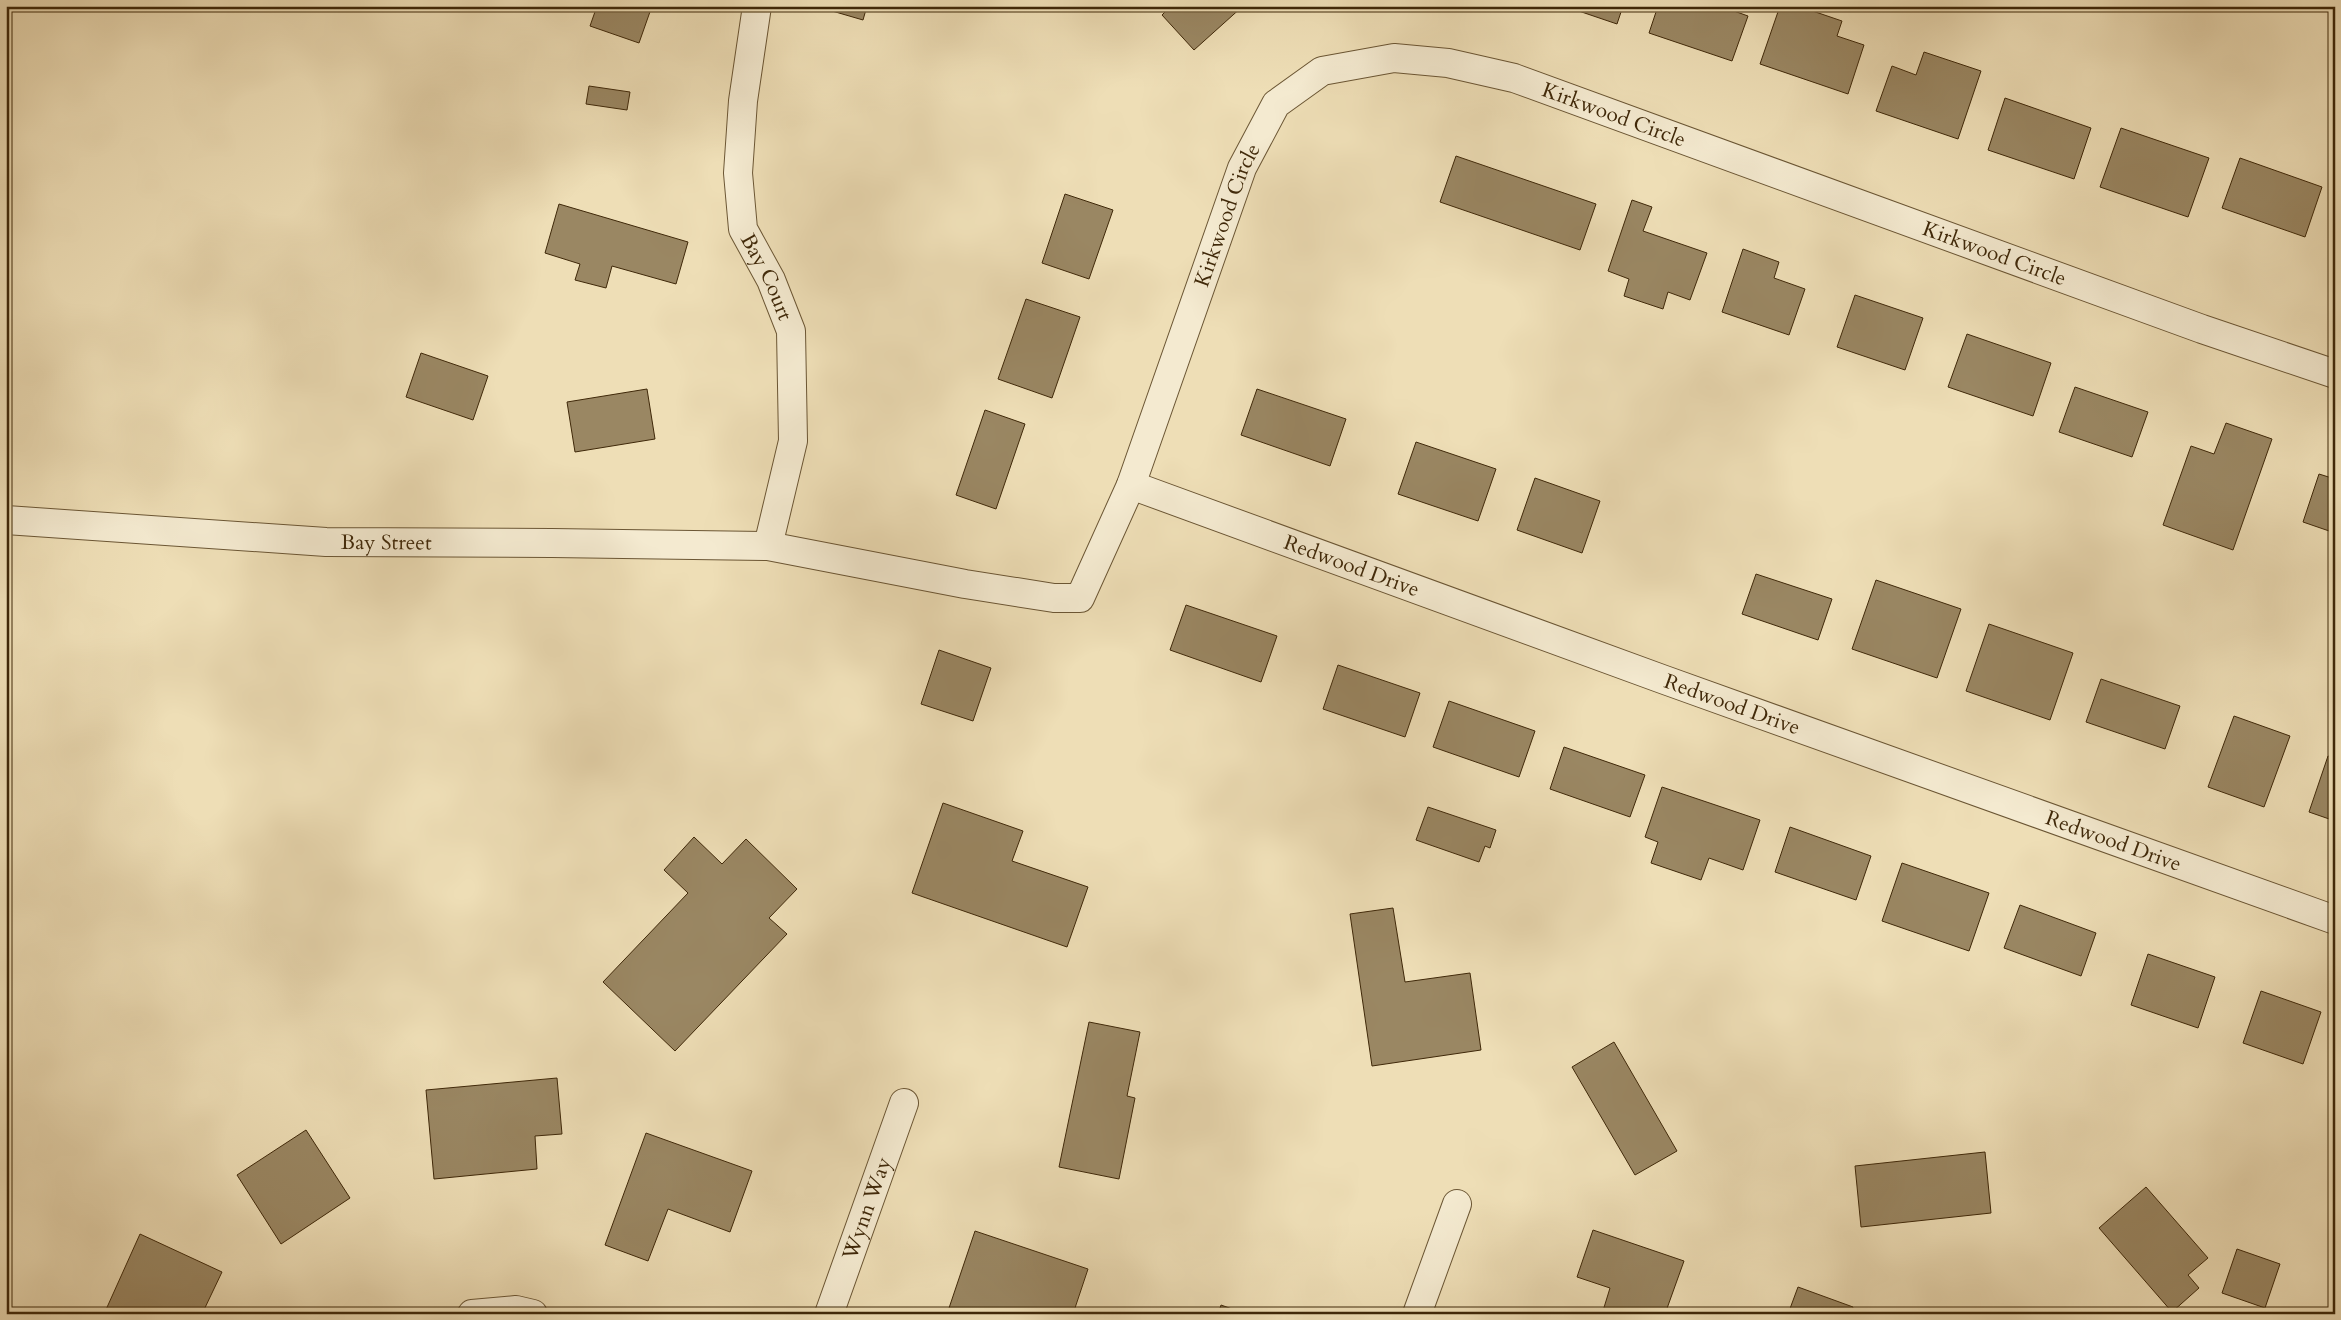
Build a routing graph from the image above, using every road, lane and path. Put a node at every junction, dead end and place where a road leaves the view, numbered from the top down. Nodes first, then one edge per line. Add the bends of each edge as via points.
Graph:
1 (757, 6) edge
2 (2335, 374) edge
3 (1131, 485) junction
4 (6, 520) edge
5 (768, 546) junction
6 (2335, 920) edge
7 (904, 1103) dead end
8 (1458, 1204) dead end
9 (472, 1314) edge
10 (533, 1314) edge
11 (829, 1314) edge
12 (1417, 1314) edge

1 - 5 street, Bay Court via 743,101 738,173 743,229 771,280 791,331 793,441
2 - 3 street, Kirkwood Circle via 2202,330 1514,78 1448,63 1394,58 1322,71 1276,104 1242,168
3 - 5 street, Kirkwood Circle via 1080,598 1054,598 975,586
3 - 6 street, Redwood Drive
4 - 5 street, Bay Street via 326,542
7 - 11 street, Wynn Way
8 - 12 street
9 - 10 street via 516,1310

